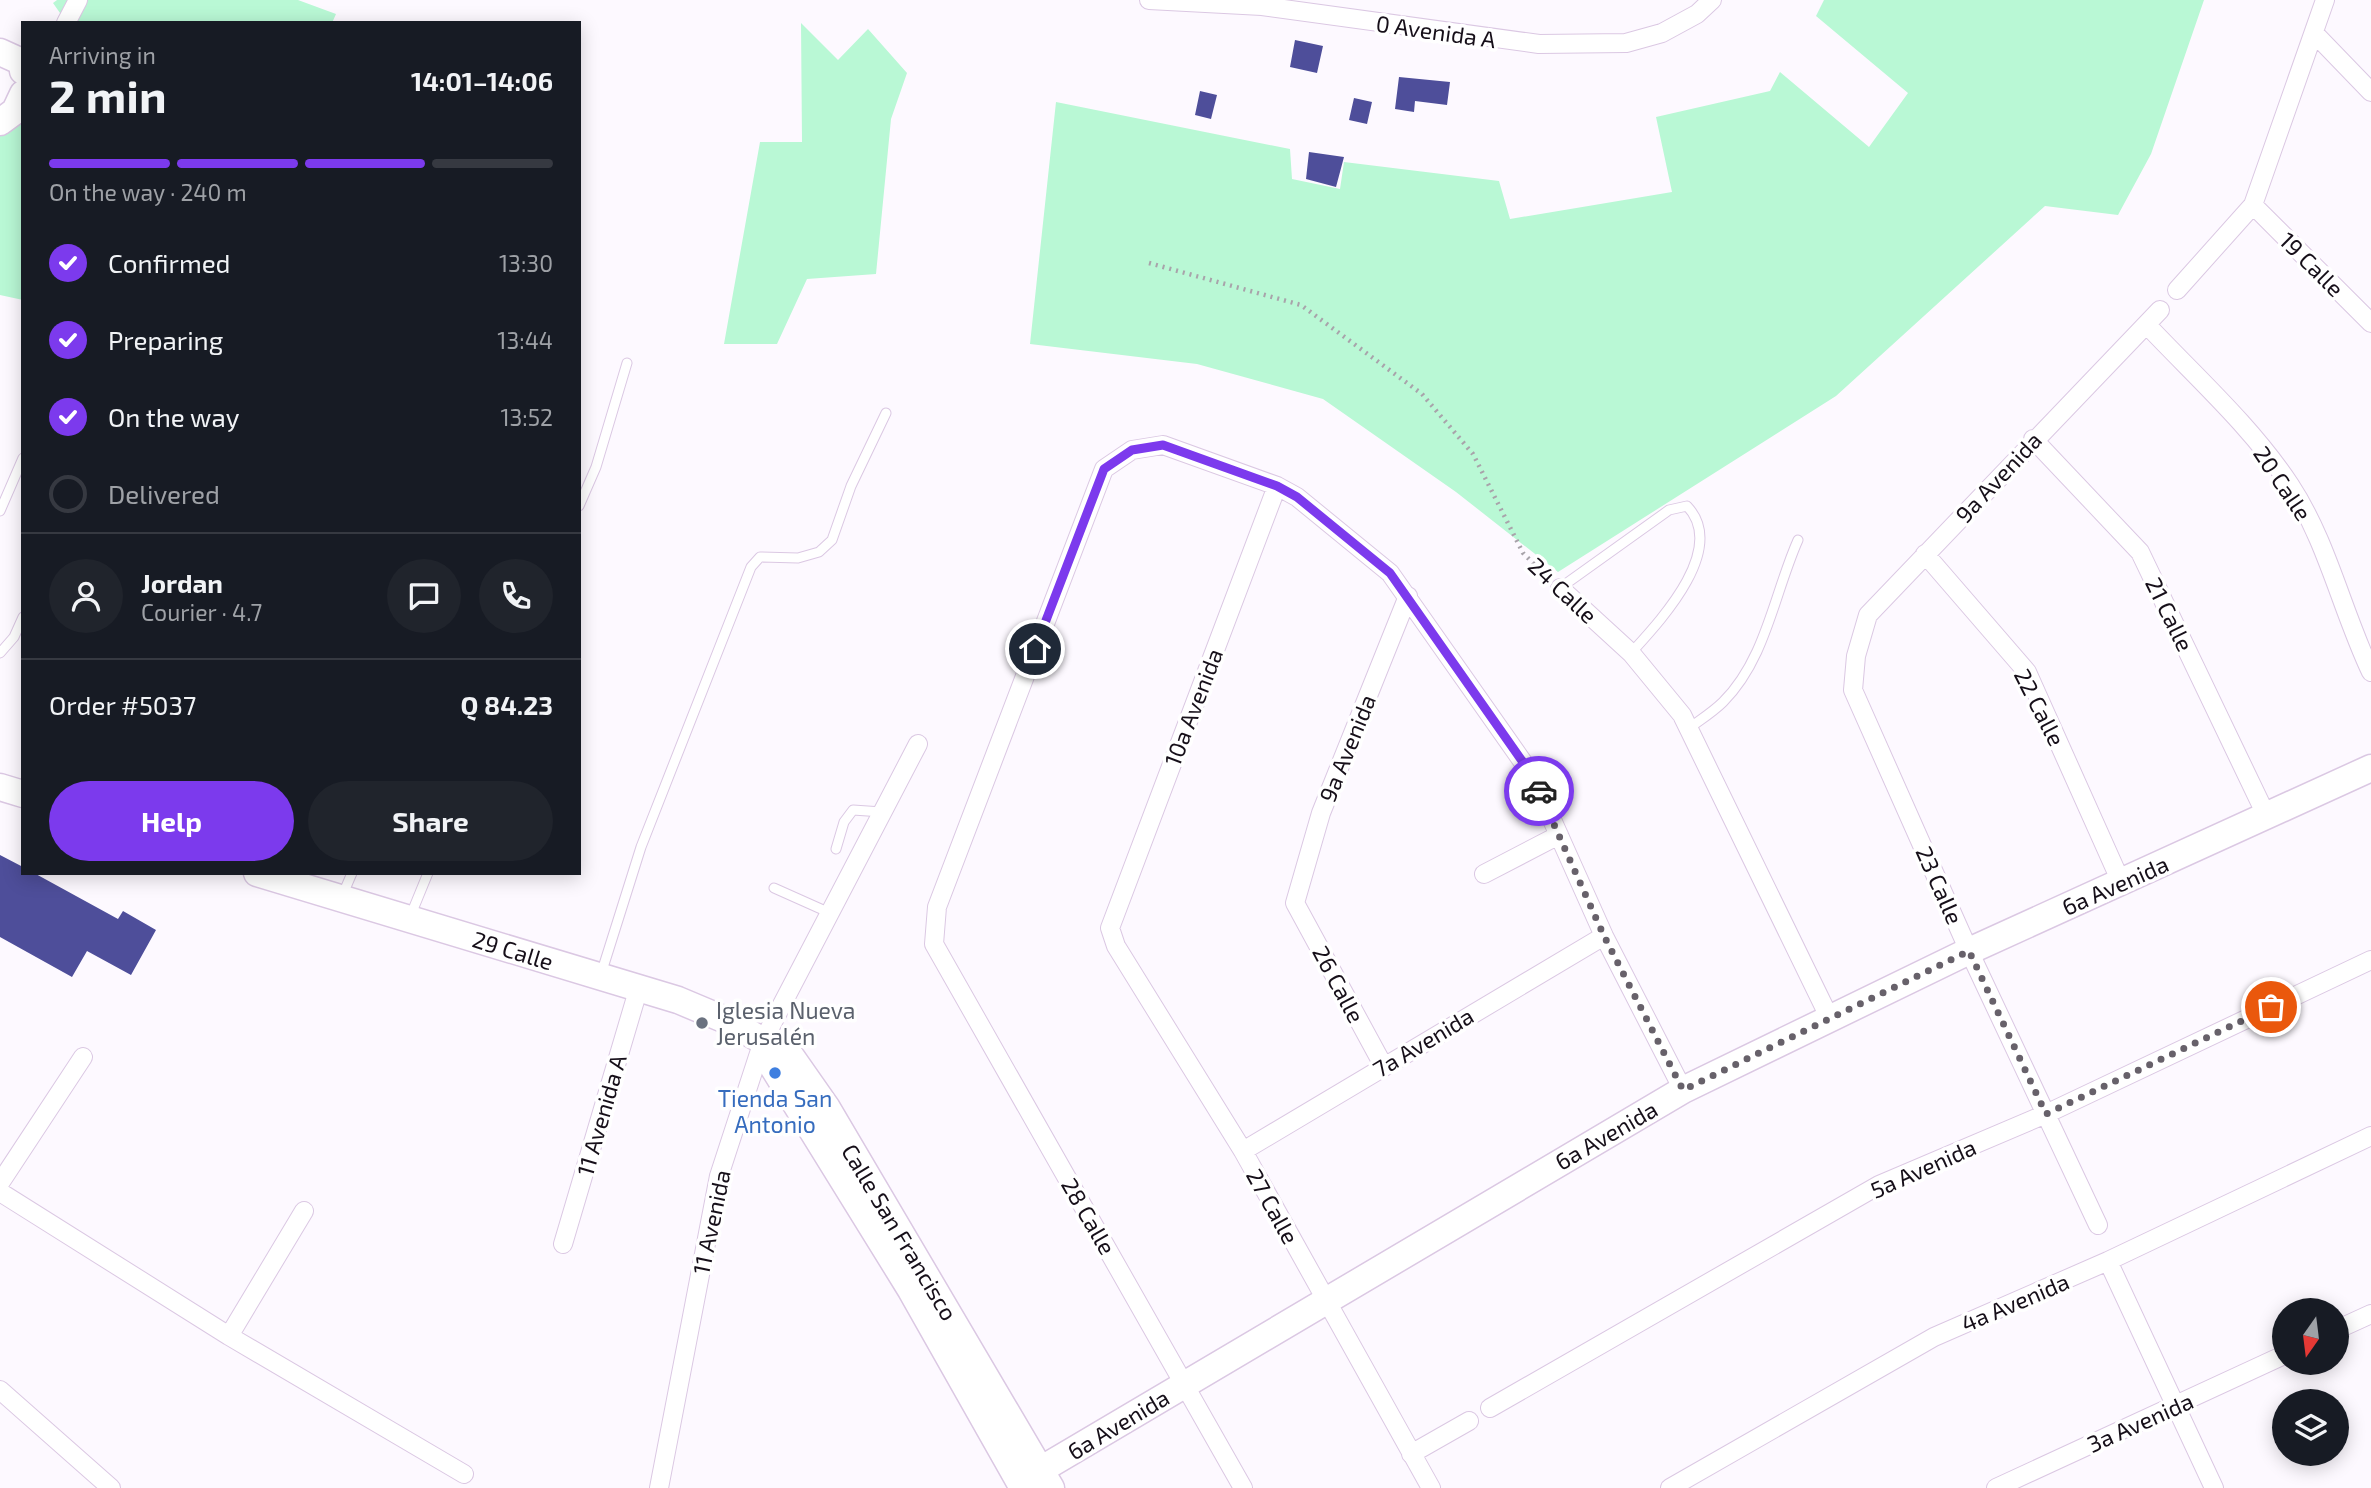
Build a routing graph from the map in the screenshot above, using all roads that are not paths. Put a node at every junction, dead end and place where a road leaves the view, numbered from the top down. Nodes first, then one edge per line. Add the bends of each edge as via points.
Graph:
1 (78, 0) edge
2 (1149, 0) edge
3 (1712, 0) edge
4 (2326, 0) edge
5 (67, 21) edge
6 (2315, 34) junction
7 (2371, 92) edge
8 (21, 98) edge
9 (0, 122) edge
10 (2253, 205) junction
11 (2177, 290) dead end
12 (2160, 310) dead end
13 (2371, 323) edge
14 (2147, 325) junction
15 (627, 363) dead end
16 (886, 413) dead end
17 (2033, 439) junction
18 (21, 463) edge
19 (1277, 486) junction
20 (581, 501) edge
21 (0, 512) edge
22 (1798, 540) dead end
23 (1925, 554) junction
24 (1560, 588) joint
25 (1408, 596) junction
26 (21, 621) edge
27 (0, 653) edge
28 (1631, 653) junction
29 (1856, 656) joint
30 (2371, 672) edge
31 (1688, 729) junction
32 (918, 744) dead end
33 (2371, 768) edge
34 (0, 787) edge
35 (21, 793) edge
36 (882, 812) junction
37 (2267, 817) junction
38 (1559, 835) junction
39 (836, 849) dead end
40 (1484, 874) dead end
41 (271, 875) edge
42 (351, 875) edge
43 (427, 875) edge
44 (2121, 882) junction
45 (774, 888) dead end
46 (341, 898) junction
47 (1295, 903) joint
48 (830, 913) junction
49 (410, 919) junction
50 (1110, 928) joint
51 (1604, 936) junction
52 (1969, 951) junction
53 (2371, 960) edge
54 (600, 975) junction
55 (639, 987) junction
56 (1830, 1019) junction
57 (763, 1041) junction
58 (83, 1057) dead end
59 (1383, 1065) junction
60 (1683, 1090) junction
61 (2046, 1114) junction
62 (2371, 1136) edge
63 (1243, 1151) junction
64 (0, 1183) edge
65 (0, 1192) edge
66 (304, 1210) dead end
67 (2098, 1225) dead end
68 (563, 1244) dead end
69 (2108, 1261) junction
70 (1324, 1300) junction
71 (2371, 1314) edge
72 (2349, 1324) edge
73 (229, 1336) junction
74 (2272, 1361) edge
75 (1183, 1385) junction
76 (0, 1390) edge
77 (2178, 1405) junction
78 (1490, 1408) dead end
79 (1469, 1421) dead end
80 (1411, 1454) junction
81 (464, 1474) dead end
82 (1029, 1483) edge
83 (2007, 1485) edge
84 (111, 1488) edge
85 (659, 1488) edge
86 (1242, 1488) edge
87 (1431, 1488) edge
88 (1670, 1488) edge
89 (2214, 1488) edge

1 - 5 street
2 - 3 street, 0 Avenida A via 1262,6 1539,44 1626,43 1662,33
4 - 6 street
6 - 7 street
6 - 10 street
8 - 9 street via 15,111
10 - 11 street
10 - 13 street, 19 Calle
12 - 14 street, 9a Avenida
14 - 17 street, 9a Avenida
14 - 30 street, 20 Calle via 2290,485 2311,522
15 - 20 lane
16 - 54 lane via 851,486 832,540 819,552 799,558 760,556 751,567 640,847
17 - 23 street, 9a Avenida
17 - 37 street, 21 Calle via 2140,552
18 - 21 lane
19 - 25 street via 1390,573
19 - 50 street, 10a Avenida
19 - 75 street, 28 Calle via 1163,445 1132,450 1104,469 937,907 934,944
22 - 31 lane via 1753,659 1723,701
23 - 29 street, 9a Avenida via 1868,614
23 - 44 street, 22 Calle via 2027,672
24 - 28 street, 24 Calle
24 - 28 lane via 1669,510 1687,506 1698,517 1702,538 1698,550 1672,607
25 - 38 street via 1532,775
25 - 47 street, 9a Avenida via 1321,813
26 - 27 lane
28 - 31 street, 24 Calle via 1682,715
29 - 52 street, 23 Calle via 1853,690
31 - 56 street, 24 Calle
32 - 36 street, 11 Avenida
33 - 37 street, 6a Avenida
34 - 35 street
36 - 39 lane via 853,810
36 - 48 street, 11 Avenida
37 - 44 street, 6a Avenida
38 - 40 street
38 - 51 street
41 - 46 street, 29 Calle
42 - 46 lane
43 - 49 lane
44 - 52 street, 6a Avenida
45 - 48 lane
46 - 49 street, 29 Calle
47 - 59 street, 26 Calle
48 - 57 street, 11 Avenida
49 - 54 street, 29 Calle
50 - 63 street, 27 Calle via 1116,946
51 - 59 street, 7a Avenida
51 - 60 street
52 - 56 street, 6a Avenida
52 - 61 street, 23 Calle
53 - 61 street, 5a Avenida
54 - 55 street, 29 Calle
55 - 57 street, 29 Calle via 728,1021
55 - 68 street, 11 Avenida A
56 - 60 street, 6a Avenida
57 - 82 street, Calle San Francisco via 785,1048 827,1108
57 - 85 street, 11 Avenida via 719,1176
58 - 64 street
59 - 63 street, 7a Avenida
60 - 70 street, 6a Avenida
61 - 67 street, 23 Calle
61 - 78 street, 5a Avenida via 1879,1185
62 - 69 street, 4a Avenida
63 - 70 street, 27 Calle
65 - 73 street
66 - 73 street
69 - 77 street
69 - 88 street, 4a Avenida via 1934,1337
70 - 75 street, 6a Avenida
70 - 80 street, 27 Calle
71 - 72 street
73 - 81 street
74 - 77 street, 3a Avenida
75 - 82 street, 6a Avenida
75 - 86 street, 28 Calle
76 - 84 street
77 - 83 street, 3a Avenida
77 - 89 street
79 - 80 street
80 - 87 street, 27 Calle

